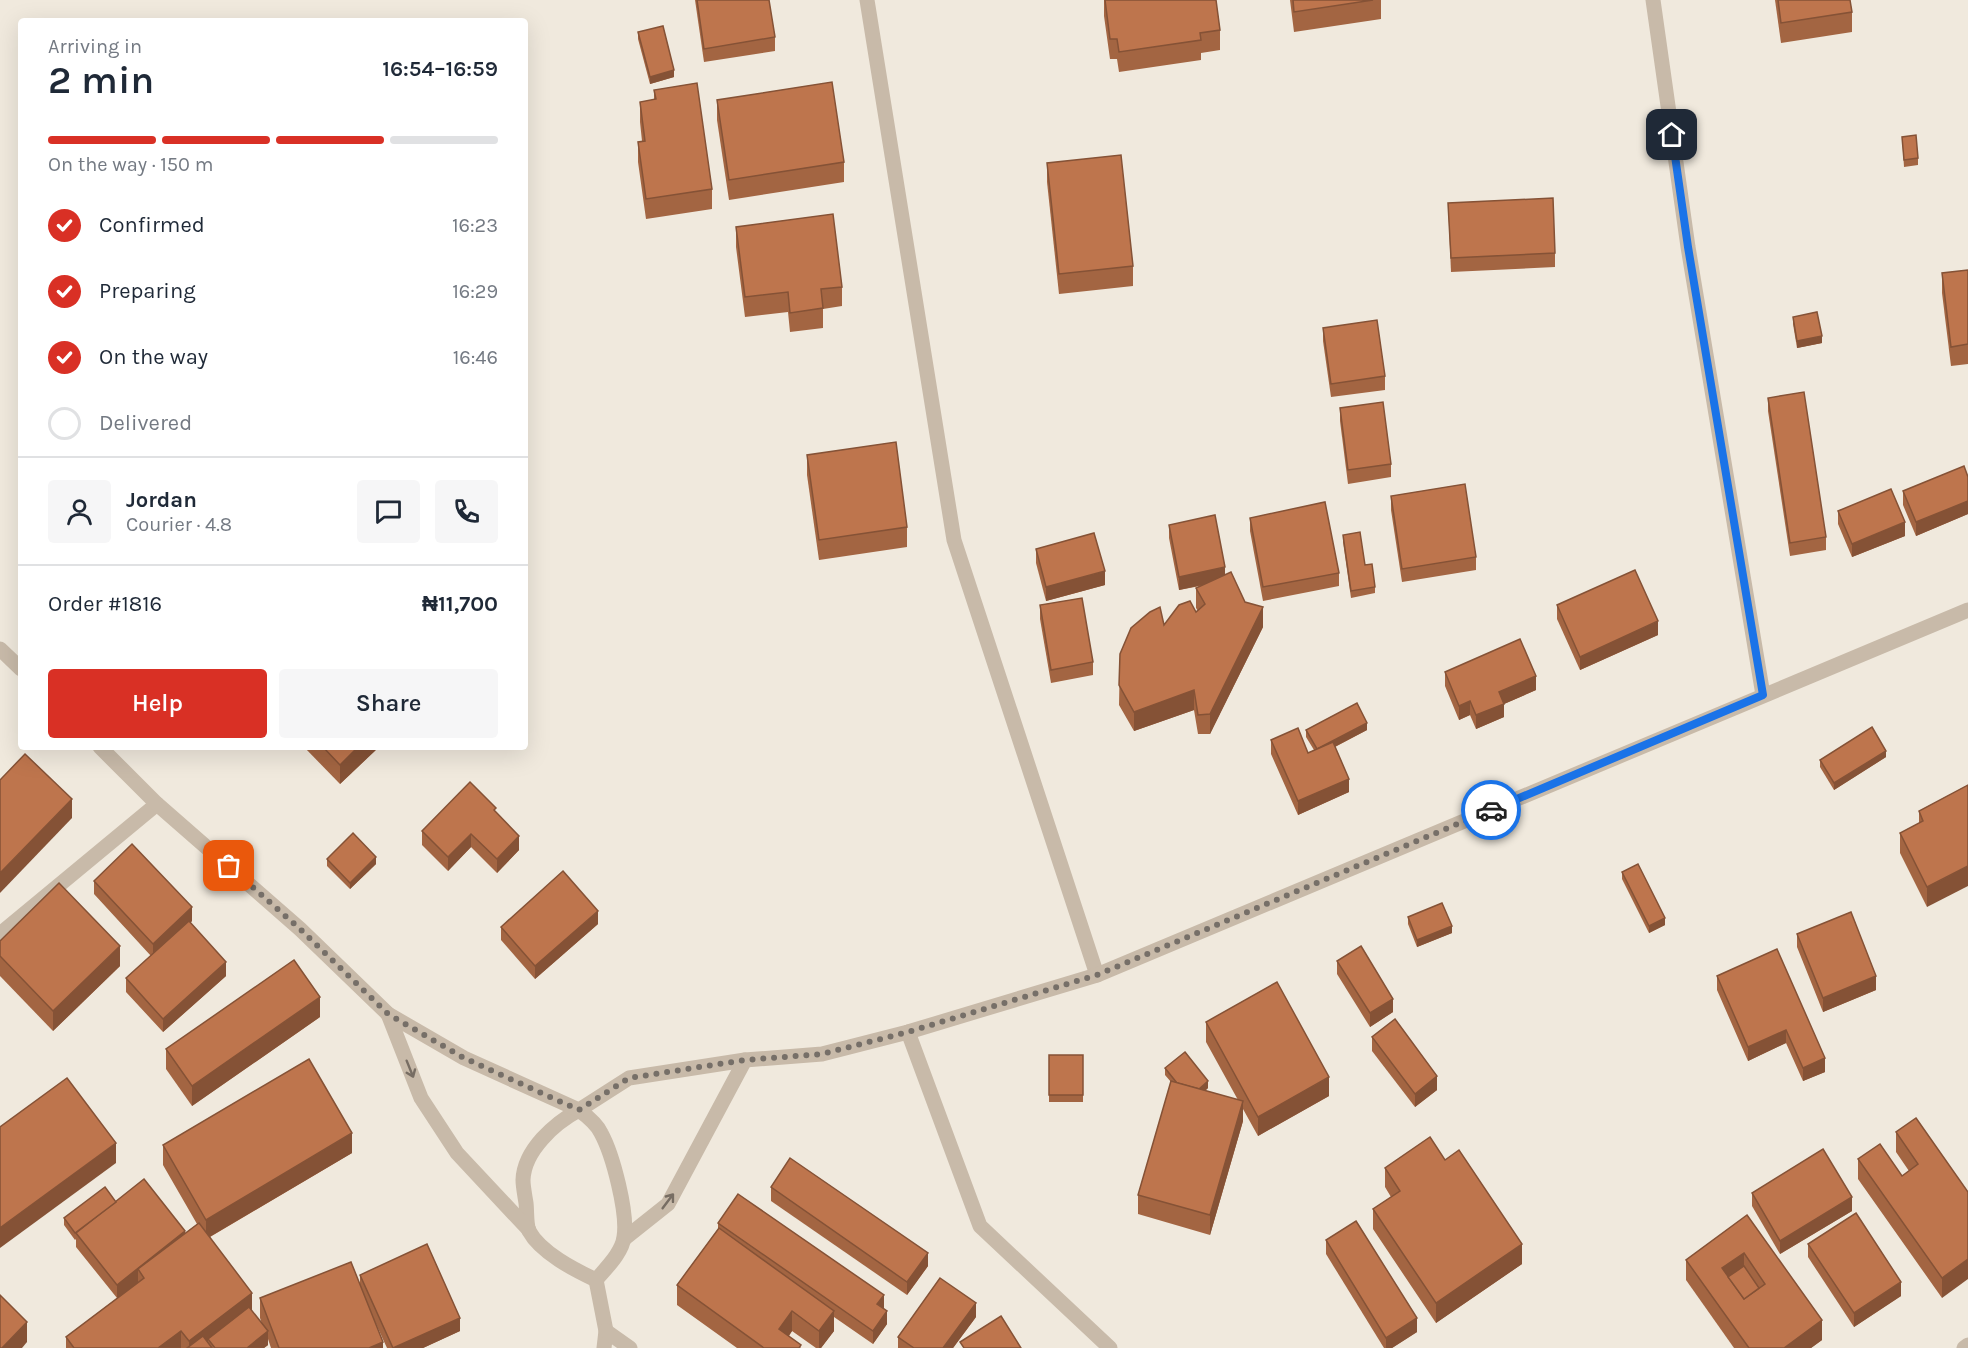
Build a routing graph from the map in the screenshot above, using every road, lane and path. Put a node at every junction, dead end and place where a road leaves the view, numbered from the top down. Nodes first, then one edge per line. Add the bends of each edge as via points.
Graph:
1 (867, 0) edge
2 (1653, 0) edge
3 (1968, 610) edge
4 (0, 649) edge
5 (18, 666) edge
6 (1763, 695) junction
7 (103, 750) edge
8 (158, 804) junction
9 (0, 934) edge
10 (1097, 975) junction
11 (388, 1014) junction
12 (908, 1032) junction
13 (745, 1060) junction
14 (579, 1110) junction
15 (529, 1230) junction
16 (624, 1239) junction
17 (596, 1280) junction
18 (606, 1331) junction
19 (1968, 1345) edge
20 (604, 1348) edge
21 (630, 1348) edge
22 (1110, 1348) edge
23 (1964, 1348) edge

1 - 10 street via 954,540
2 - 6 street via 1688,247
3 - 6 street
4 - 5 street
6 - 10 street
7 - 8 street
8 - 9 street
8 - 11 street via 300,929
10 - 12 street
11 - 14 street via 464,1058
11 -> 15 street via 422,1098 457,1153
12 - 13 street via 822,1054
12 - 22 street via 980,1226
13 - 14 street via 629,1078
16 -> 13 street via 668,1204
14 - 15 street via 560,1120 530,1156 523,1178
14 - 16 street via 604,1140 620,1192
15 - 17 street via 565,1265
16 - 17 street
17 - 18 street
18 - 20 street
18 - 21 street
19 - 23 street

